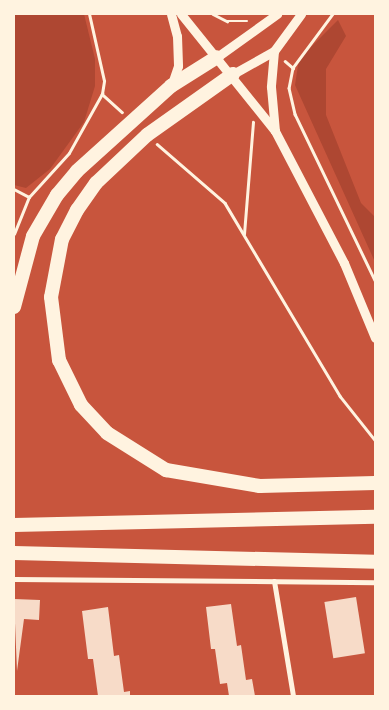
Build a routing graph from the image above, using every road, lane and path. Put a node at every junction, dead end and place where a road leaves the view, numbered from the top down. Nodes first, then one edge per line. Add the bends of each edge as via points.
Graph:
1 (89, 14) edge
2 (171, 14) edge
3 (181, 14) edge
4 (277, 14) edge
5 (300, 14) edge
6 (333, 14) edge
7 (274, 51) junction
8 (217, 57) junction
9 (233, 74) junction
10 (171, 86) junction
11 (254, 103) junction
12 (275, 131) junction
13 (147, 135) junction
14 (14, 189) edge
15 (29, 197) junction
16 (14, 234) edge
17 (244, 234) junction
18 (375, 280) edge
19 (14, 307) edge
20 (375, 338) edge
21 (375, 440) edge
22 (375, 483) edge
23 (369, 518) edge
24 (14, 525) edge
25 (14, 553) edge
26 (373, 563) edge
27 (14, 580) edge
28 (274, 581) junction
29 (375, 582) edge
30 (293, 696) edge

1 - 15 path via 104,81 102,94 69,153
2 - 10 street via 177,36 178,66
3 - 8 street
4 - 8 street
5 - 7 street
6 - 18 path via 293,68 289,88 295,114
7 - 9 street
7 - 12 street via 271,87
8 - 9 street
8 - 10 highway
9 - 11 street
9 - 13 highway
10 - 19 highway via 77,171 57,195 33,236
11 - 12 street
11 - 17 path
12 - 20 street via 344,263
13 - 17 path via 225,203
13 - 22 highway via 86,196 62,239 56,266 52,329 59,360 81,405 107,433 166,470 260,486
14 - 15 path
15 - 16 path
17 - 21 path via 340,396
23 - 24 highway
25 - 26 highway
27 - 28 street
28 - 29 street
28 - 30 street

